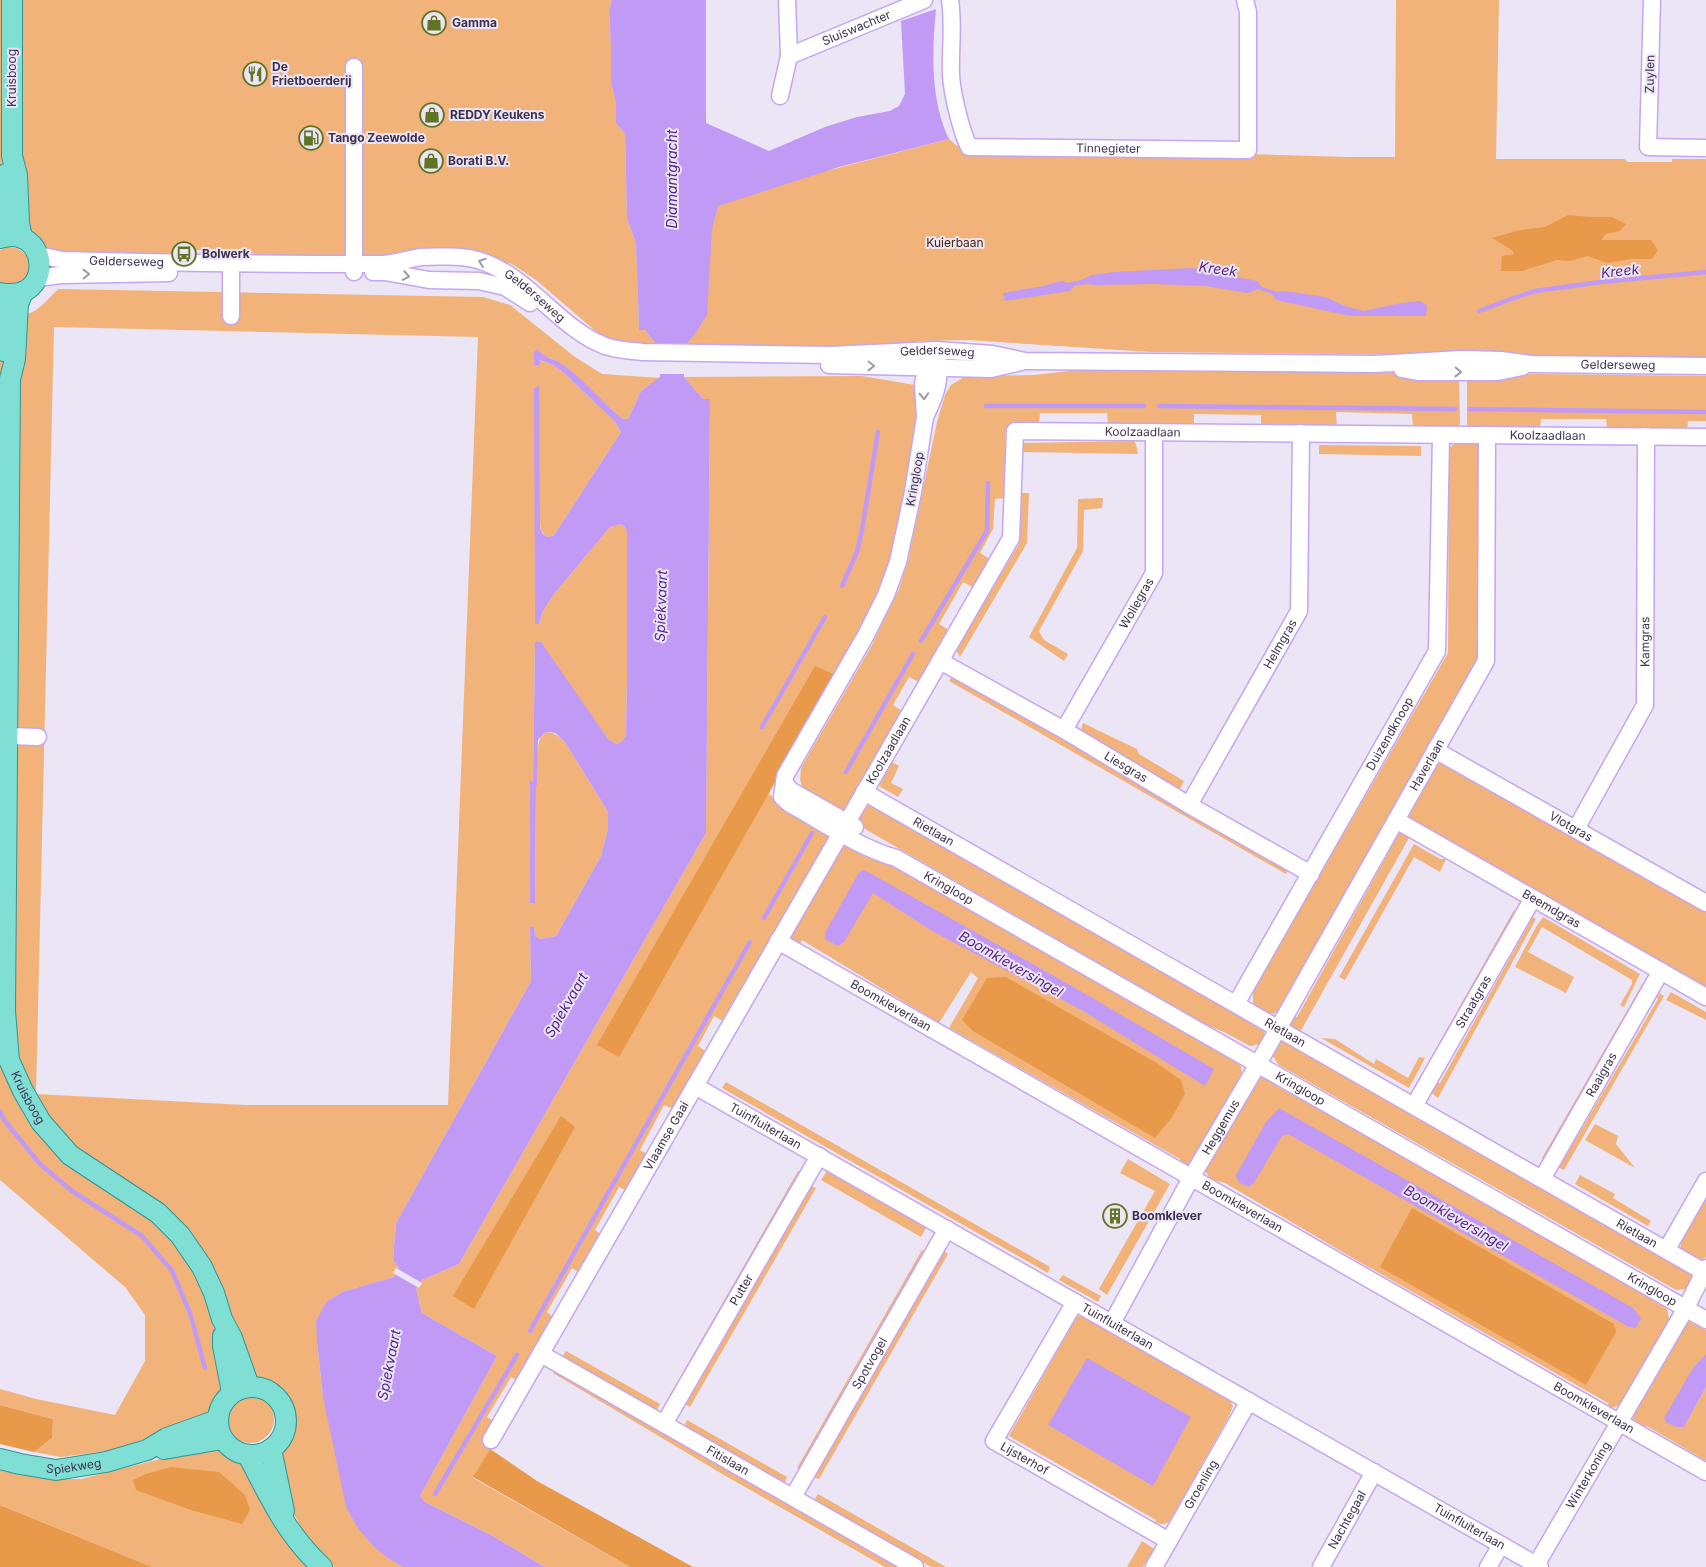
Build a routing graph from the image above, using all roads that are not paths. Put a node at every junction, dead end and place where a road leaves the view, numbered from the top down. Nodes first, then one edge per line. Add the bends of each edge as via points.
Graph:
1 (12, 0) edge
2 (787, 0) edge
3 (924, 0) edge
4 (950, 0) edge
5 (1245, 0) edge
6 (1652, 0) edge
7 (789, 56) junction
8 (354, 67) dead end
9 (780, 96) dead end
10 (1706, 148) edge
11 (12, 156) junction
12 (0, 232) edge
13 (0, 238) edge
14 (22, 238) junction
15 (38, 255) junction
16 (231, 268) junction
17 (354, 268) junction
18 (38, 278) junction
19 (23, 292) junction
20 (0, 294) edge
21 (0, 302) edge
22 (231, 316) dead end
23 (936, 350) junction
24 (643, 356) junction
25 (700, 357) junction
26 (1025, 361) junction
27 (1706, 366) edge
28 (933, 367) junction
29 (10, 379) junction
30 (1154, 432) junction
31 (1300, 433) junction
32 (1441, 435) junction
33 (1487, 436) junction
34 (1646, 436) junction
35 (1706, 437) edge
36 (940, 661) junction
37 (1064, 730) junction
38 (8, 736) junction
39 (38, 737) dead end
40 (1435, 750) junction
41 (864, 792) junction
42 (1190, 805) junction
43 (1396, 820) junction
44 (844, 827) junction
45 (1576, 829) junction
46 (1311, 874) junction
47 (1533, 898) junction
48 (1706, 902) edge
49 (778, 941) junction
50 (1661, 971) junction
51 (1706, 997) edge
52 (1236, 1004) junction
53 (1277, 1028) junction
54 (1258, 1064) junction
55 (695, 1086) junction
56 (1414, 1106) junction
57 (819, 1156) junction
58 (1191, 1178) junction
59 (1542, 1179) junction
60 (1706, 1182) edge
61 (948, 1229) junction
62 (1667, 1250) junction
63 (1705, 1271) edge
64 (1075, 1302) junction
65 (1686, 1308) junction
66 (1706, 1320) edge
67 (1112, 1323) junction
68 (541, 1354) junction
69 (241, 1389) junction
70 (1249, 1401) junction
71 (217, 1420) junction
72 (1618, 1422) junction
73 (664, 1424) junction
74 (222, 1439) junction
75 (492, 1440) dead end
76 (147, 1450) junction
77 (271, 1450) junction
78 (248, 1455) junction
79 (0, 1459) edge
80 (1374, 1472) junction
81 (1706, 1472) edge
82 (792, 1497) junction
83 (287, 1527) junction
84 (1169, 1541) junction
85 (1501, 1545) junction
86 (1538, 1566) edge
87 (322, 1567) edge
88 (915, 1567) edge
89 (1154, 1567) edge
90 (1321, 1567) edge
91 (1488, 1567) edge

1 - 11 main road, Kruisboog
2 - 7 street
3 - 7 street, Sluiswachter
4 - 5 street, Tinnegieter via 951,76 963,136 969,147 1248,150 1248,12
6 - 10 street, Zuylen via 1648,147
7 - 9 street
8 - 17 street
11 - 12 main road, Kruisboog via 6,176
11 - 14 main road, Kruisboog via 17,175
13 - 14 main road
14 - 15 main road
15 - 16 street, Gelderseweg via 63,260
15 - 18 main road
16 - 17 street, Gelderseweg
18 -> 16 street, Gelderseweg
16 - 22 street
17 -> 24 street, Gelderseweg via 429,280 479,281 505,287 572,338 603,357
24 -> 17 street, Gelderseweg via 592,340 515,279 496,267 473,259 424,257
18 - 19 main road
19 - 20 main road
19 - 29 main road, Kruisboog via 18,304 15,359
21 - 29 main road, Kruisboog via 4,362
23 - 25 street, Gelderseweg
23 - 26 street, Gelderseweg via 992,354
23 - 28 street, Kringloop
24 - 25 street, Gelderseweg
25 -> 28 street, Gelderseweg
26 - 27 street, Gelderseweg via 1375,364 1418,372 1498,372 1531,364
26 - 28 street, Gelderseweg via 991,369
28 - 44 street, Kringloop via 934,397 925,417 900,553 886,595 785,776 784,782 790,790
29 - 38 main road, Kruisboog
30 - 31 street, Koolzaadlaan
30 - 36 street, Koolzaadlaan via 1016,430 1011,538
30 - 37 street, Wollegras via 1154,574
31 - 32 street, Koolzaadlaan
31 - 42 street, Helmgras via 1299,611
32 - 33 street, Koolzaadlaan
32 - 46 street, Duizendknoop via 1437,651
33 - 34 street, Koolzaadlaan
33 - 40 street, Haverlaan via 1486,662
34 - 35 street, Koolzaadlaan
34 - 45 street, Kamgras via 1645,705
36 - 37 street, Liesgras
36 - 41 street, Koolzaadlaan
37 - 42 street, Liesgras
38 - 39 street
38 - 69 main road, Kruisboog via 5,1011 9,1060 41,1122 70,1155 158,1213 180,1235 202,1266 232,1338
40 - 43 street, Haverlaan
40 - 45 street, Vlotgras
41 - 44 street, Koolzaadlaan
41 - 52 street, Rietlaan
42 - 46 street, Liesgras
43 - 47 street, Beemdgras
43 - 53 street, Haverlaan
44 - 49 street, Vlaamse Gaai
44 - 54 street, Kringloop via 884,844 896,858
45 - 48 street, Vlotgras
46 - 52 street, Duizendknoop
47 - 50 street, Beemdgras
47 - 56 street, Straatgras
49 - 55 street, Vlaamse Gaai
49 - 58 street, Boomkleverlaan
50 - 51 street, Beemdgras
50 - 59 street, Raaigras
52 - 53 street, Rietlaan
53 - 54 street, Haverlaan
53 - 56 street, Rietlaan
54 - 58 street, Heggemus
54 - 65 street, Kringloop
55 - 57 street, Tuinfluiterlaan
55 - 68 street, Vlaamse Gaai
56 - 59 street, Rietlaan
57 - 61 street, Tuinfluiterlaan
57 - 73 street, Putter
58 - 67 street, Heggemus
58 - 72 street, Boomkleverlaan
59 - 62 street, Rietlaan
60 - 62 street
61 - 64 street, Tuinfluiterlaan
61 - 82 street, Spotvogel
62 - 63 street, Rietlaan
63 - 65 street, Winterkoning
64 - 67 street, Tuinfluiterlaan
64 - 84 street, Lijsterhof via 994,1441
65 - 66 street, Kringloop
65 - 72 street, Winterkoning
67 - 70 street, Tuinfluiterlaan
68 - 73 street, Fitislaan
68 - 75 street, Vlaamse Gaai
69 - 71 main road via 224,1399
69 - 77 main road via 261,1387 271,1392 285,1410 284,1432
70 - 80 street, Tuinfluiterlaan
70 - 84 street, Groenling
71 - 74 main road
71 - 76 main road, Spiekweg via 167,1438
72 - 81 street, Boomkleverlaan
72 - 86 street, Winterkoning
73 - 82 street, Fitislaan
74 - 76 main road, Spiekweg
74 - 78 main road via 229,1447
76 - 79 main road, Spiekweg via 106,1462 56,1470
77 - 78 main road
77 - 83 main road
78 - 83 main road
80 - 85 street, Tuinfluiterlaan
80 - 90 street, Nachtegaal
82 - 88 street, Fitislaan
83 - 87 main road
84 - 89 street, Groenling
85 - 86 street, Tuinfluiterlaan
85 - 91 street

